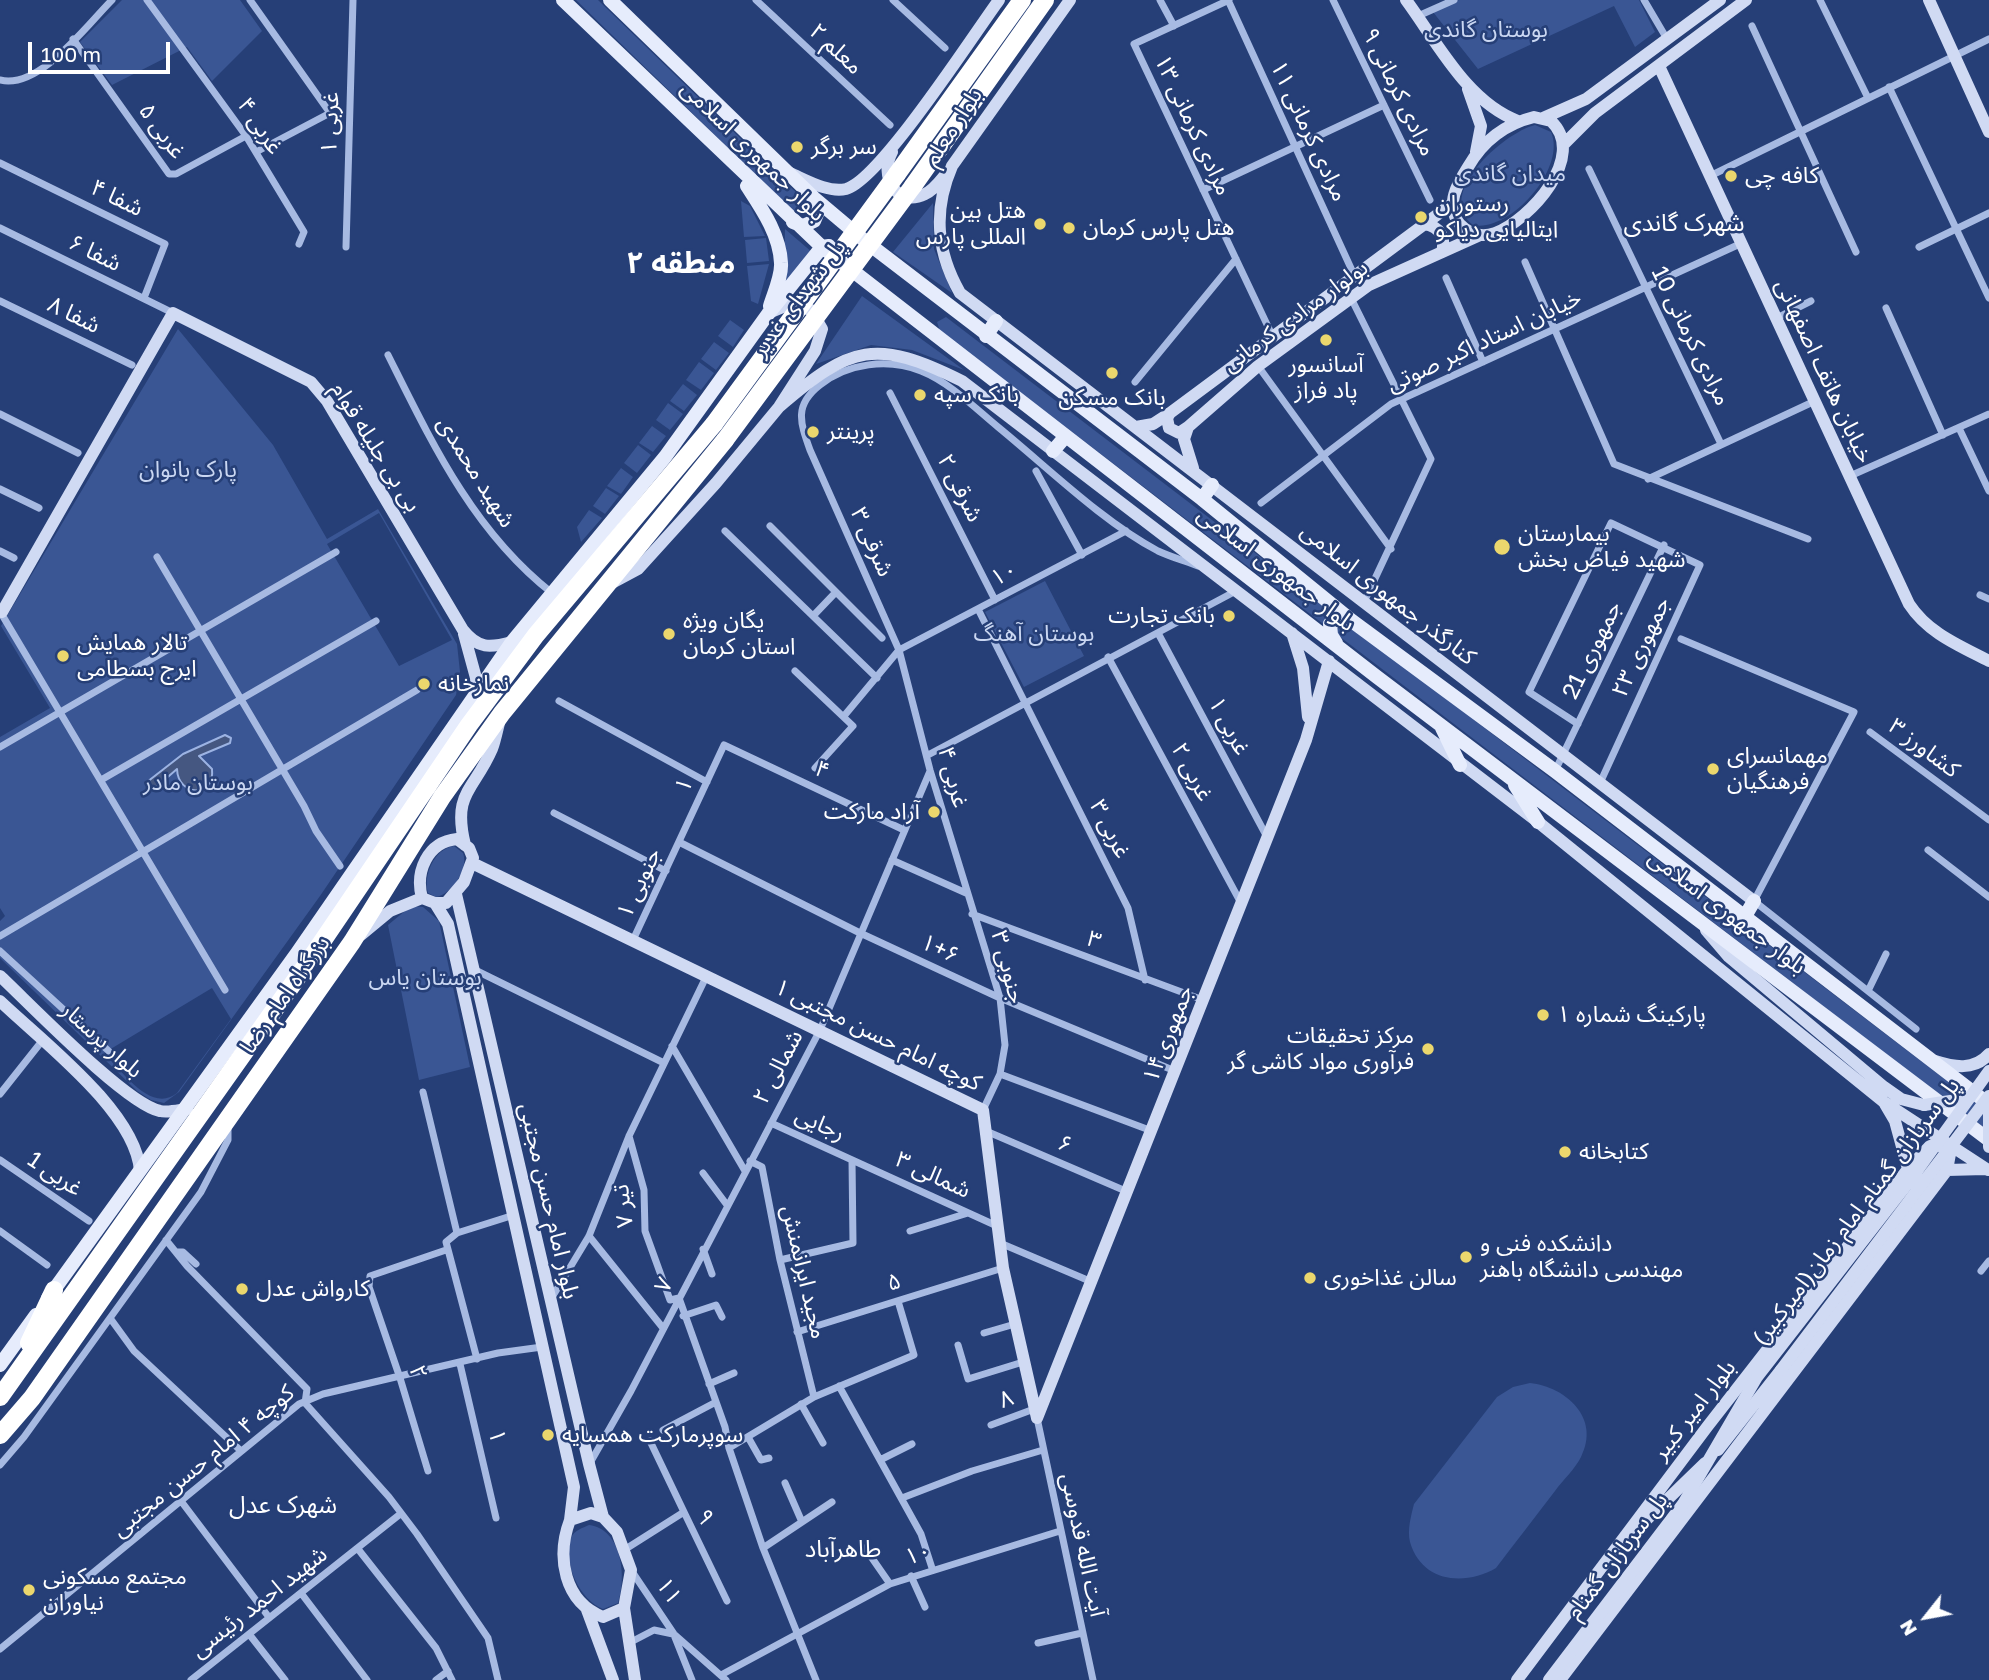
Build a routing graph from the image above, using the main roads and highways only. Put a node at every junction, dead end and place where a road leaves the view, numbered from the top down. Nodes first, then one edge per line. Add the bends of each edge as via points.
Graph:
1 (563, 0) edge
2 (610, 0) edge
3 (1023, 0) edge
4 (1045, 0) edge
5 (733, 164) junction
6 (897, 174) joint
7 (913, 186) joint
8 (814, 198) junction
9 (792, 221) junction
10 (865, 241) junction
11 (822, 247) junction
12 (768, 314) junction
13 (996, 321) road end
14 (986, 336) junction
15 (1065, 437) junction
16 (1053, 451) road end
17 (1212, 485) road end
18 (1202, 499) junction
19 (596, 567) joint
20 (609, 584) joint
21 (1352, 621) junction
22 (1337, 644) junction
23 (477, 693) junction
24 (1439, 724) junction
25 (468, 725) junction
26 (1460, 765) road end
27 (1511, 778) junction
28 (1538, 821) road end
29 (1754, 901) road end
30 (1744, 918) junction
31 (303, 957) junction
32 (1989, 1104) edge
33 (1989, 1140) edge
34 (54, 1290) junction
35 (0, 1365) edge
36 (4, 1391) edge
37 (0, 1435) edge

1 - 5 main road, بلوار جمهوری اسلامی
2 - 8 main road, بلوار جمهوری اسلامی
3 - 6 highway, بلوار معلم
4 - 7 highway, بلوار معلم
5 - 9 main road, بلوار جمهوری اسلامی
5 - 12 main road via 778,246 782,265
6 - 19 highway, پل شهدای غدیر, bridge via 714,424
7 - 20 highway, پل شهدای غدیر, bridge
8 - 9 main road via 819,209 814,221 803,226
8 - 10 main road, بلوار جمهوری اسلامی
9 - 11 main road, بلوار جمهوری اسلامی
10 - 11 main road
10 - 14 main road, بلوار جمهوری اسلامی
11 - 12 main road
11 - 15 main road, بلوار جمهوری اسلامی
12 - 23 main road via 665,457 512,642
13 - 14 main road
14 - 18 main road, بلوار جمهوری اسلامی
15 - 16 main road
15 - 22 main road, بلوار جمهوری اسلامی
17 - 18 main road
18 - 21 main road, بلوار جمهوری اسلامی
19 - 25 highway, بزرگراه امام رضا via 536,635
20 - 37 highway, بزرگراه امام رضا via 502,713 442,797 352,942 32,1398
21 - 22 main road via 1330,624
21 - 30 main road, بلوار جمهوری اسلامی
22 - 24 main road, بلوار جمهوری اسلامی
23 - 25 main road
23 - 31 main road
24 - 26 main road
24 - 27 main road, بلوار جمهوری اسلامی
25 - 31 highway, بزرگراه امام رضا
27 - 28 main road
27 - 33 main road, بلوار جمهوری اسلامی
29 - 30 main road
30 - 32 main road, بلوار جمهوری اسلامی
31 - 34 main road
31 - 36 highway, بزرگراه امام رضا
34 - 35 main road
34 - 36 highway

